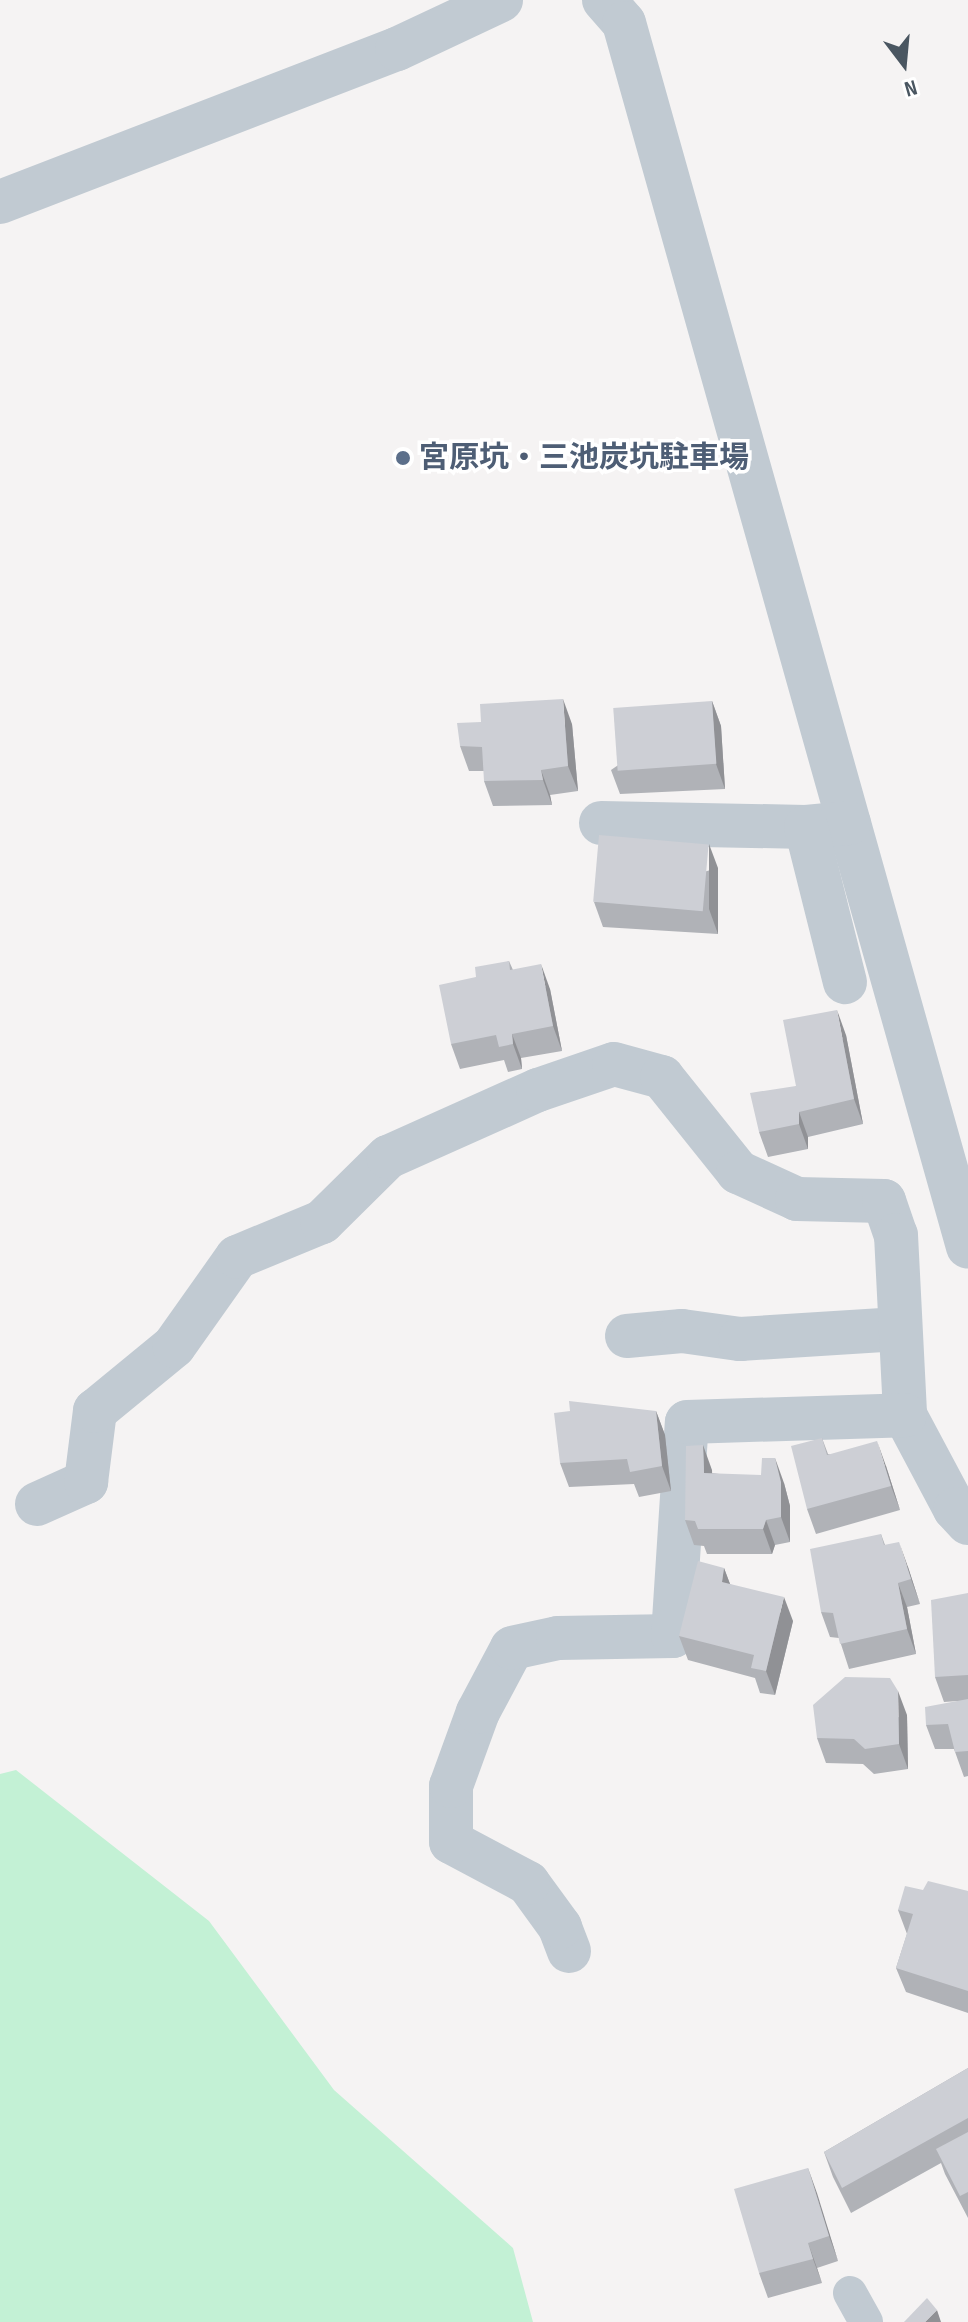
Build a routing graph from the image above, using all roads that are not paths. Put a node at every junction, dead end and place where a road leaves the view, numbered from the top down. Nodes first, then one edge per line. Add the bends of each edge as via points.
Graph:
1 (501, 0) edge
2 (604, 0) edge
3 (0, 202) edge
4 (601, 823) dead end
5 (849, 823) junction
6 (806, 827) junction
7 (845, 982) dead end
8 (968, 1247) edge
9 (899, 1329) junction
10 (627, 1336) dead end
11 (905, 1415) junction
12 (37, 1504) dead end
13 (968, 1523) edge
14 (569, 1951) dead end

1 - 3 street via 397,49
2 - 5 street via 624,23
4 - 6 street
5 - 6 street
5 - 8 street
6 - 7 street
9 - 10 street via 740,1339 682,1331
9 - 11 street
9 - 12 street via 896,1235 884,1201 797,1199 738,1172 662,1077 614,1064 538,1090 388,1157 322,1222 237,1257 174,1346 95,1411 86,1482
11 - 13 street via 955,1509
11 - 14 street via 687,1422 673,1636 558,1638 512,1648 478,1712 451,1786 451,1842 528,1883 560,1927

